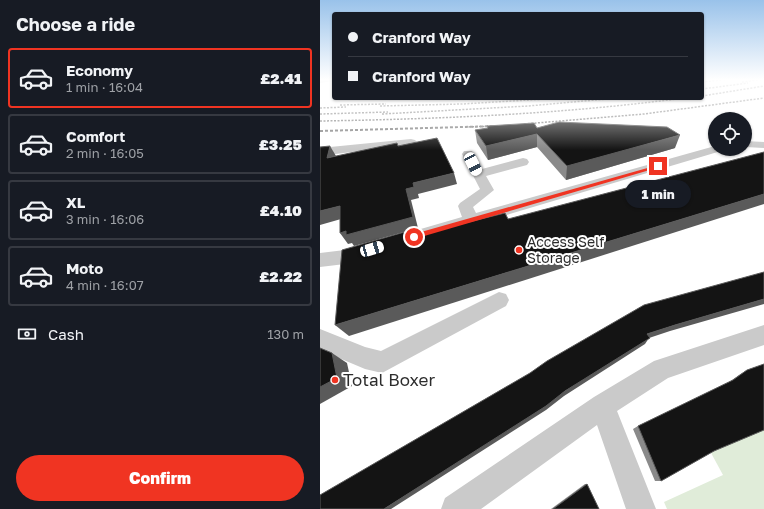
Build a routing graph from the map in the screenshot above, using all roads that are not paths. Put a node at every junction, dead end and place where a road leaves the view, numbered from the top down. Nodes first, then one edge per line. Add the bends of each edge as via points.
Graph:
1 (411, 142) edge
2 (752, 144) edge
3 (764, 145) edge
4 (320, 152) edge
5 (708, 152) edge
6 (468, 154) dead end
7 (523, 162) dead end
8 (478, 174) junction
9 (471, 220) junction
10 (400, 241) edge
11 (379, 247) edge
12 (320, 260) edge
13 (499, 300) dead end
14 (764, 335) edge
15 (320, 339) edge
16 (603, 406) junction
17 (456, 509) edge
18 (641, 509) edge

1 - 4 street
2 - 3 street
5 - 9 street
6 - 8 street
7 - 8 street
8 - 9 street via 486,190 464,206
9 - 10 street
11 - 12 street via 344,257
13 - 15 street via 382,362 365,358
14 - 16 street via 662,369
16 - 17 street
16 - 18 street

